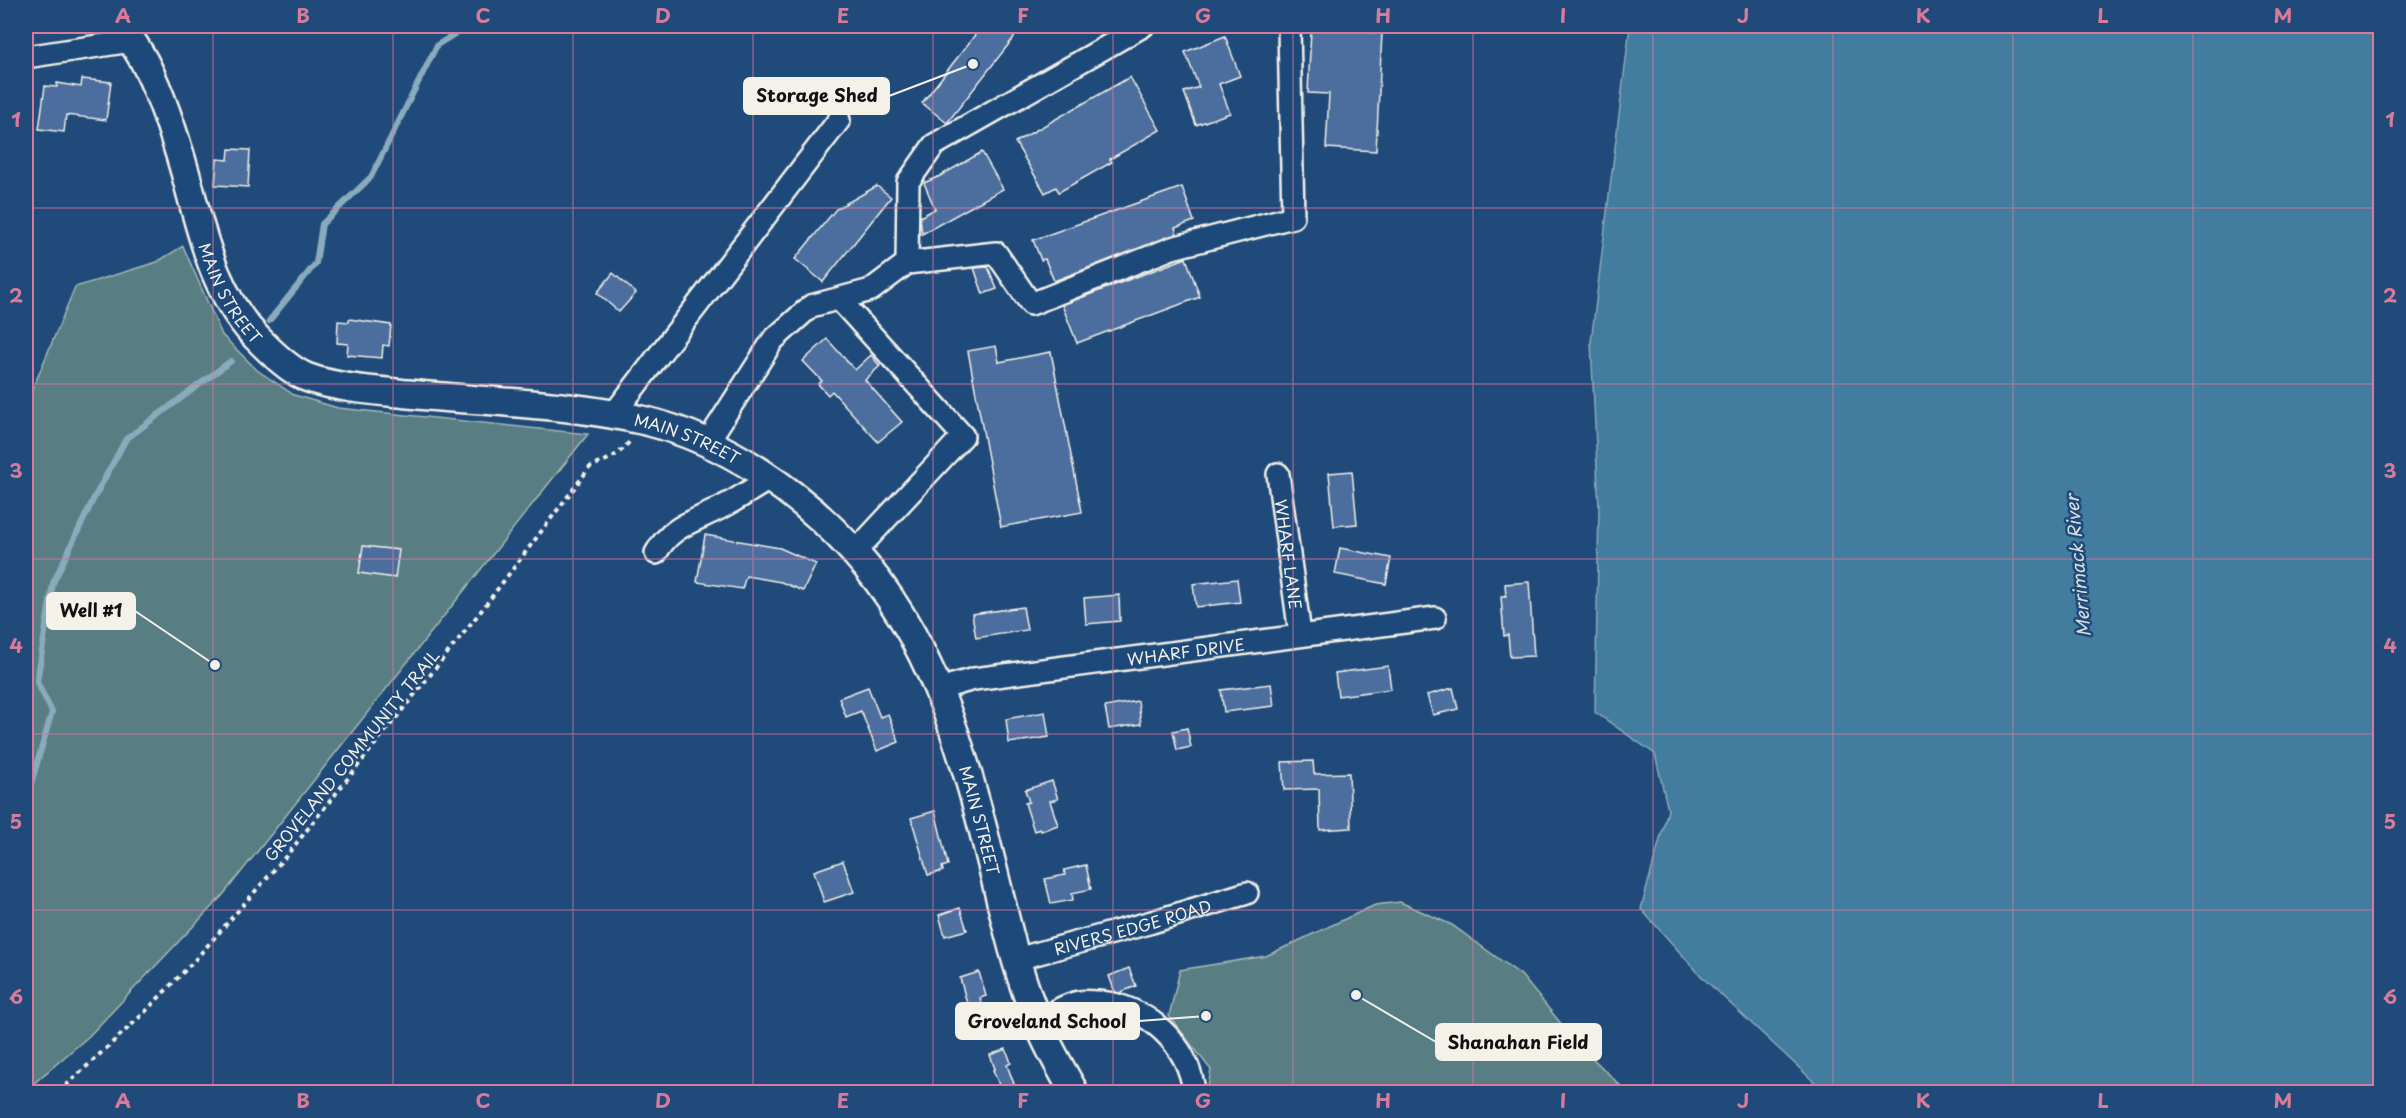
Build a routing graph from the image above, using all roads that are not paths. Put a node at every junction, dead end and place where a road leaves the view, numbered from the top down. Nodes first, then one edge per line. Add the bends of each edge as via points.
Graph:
1 (1143, 26) edge
2 (1287, 26) edge
3 (127, 33) edge
4 (26, 57) edge
5 (839, 120) dead end
6 (907, 263) junction
7 (839, 298) junction
8 (613, 415) junction
9 (707, 443) junction
10 (1278, 474) dead end
11 (769, 479) junction
12 (855, 552) junction
13 (656, 553) dead end
14 (1435, 618) dead end
15 (1300, 634) junction
16 (939, 689) junction
17 (1247, 893) dead end
18 (1017, 959) junction
19 (1038, 1023) junction
20 (1074, 1092) edge
21 (1194, 1092) edge

1 - 6 street via 934,145 908,182
2 - 6 street via 1293,217 1172,248 1031,304 996,253
3 - 4 street
3 - 8 main road, MAIN STREET via 147,66 170,125 209,261 233,311 290,368 306,377 372,391
5 - 8 street
6 - 7 street via 871,290
7 - 9 street via 811,306 773,340
7 - 12 street via 963,436
8 - 9 main road, MAIN STREET
9 - 11 main road, MAIN STREET
10 - 15 street, WHARF LANE
11 - 12 main road, MAIN STREET via 794,496
11 - 13 street via 725,506 677,528 663,540
12 - 16 main road, MAIN STREET via 918,642
14 - 15 street, WHARF DRIVE
15 - 16 street, WHARF DRIVE via 974,679
16 - 18 main road, MAIN STREET via 966,770
17 - 18 street, RIVERS EDGE ROAD
18 - 19 main road, MAIN STREET
19 - 20 main road, MAIN STREET
19 - 21 street via 1081,1001 1110,1003 1137,1012 1158,1025 1174,1043 1189,1069

